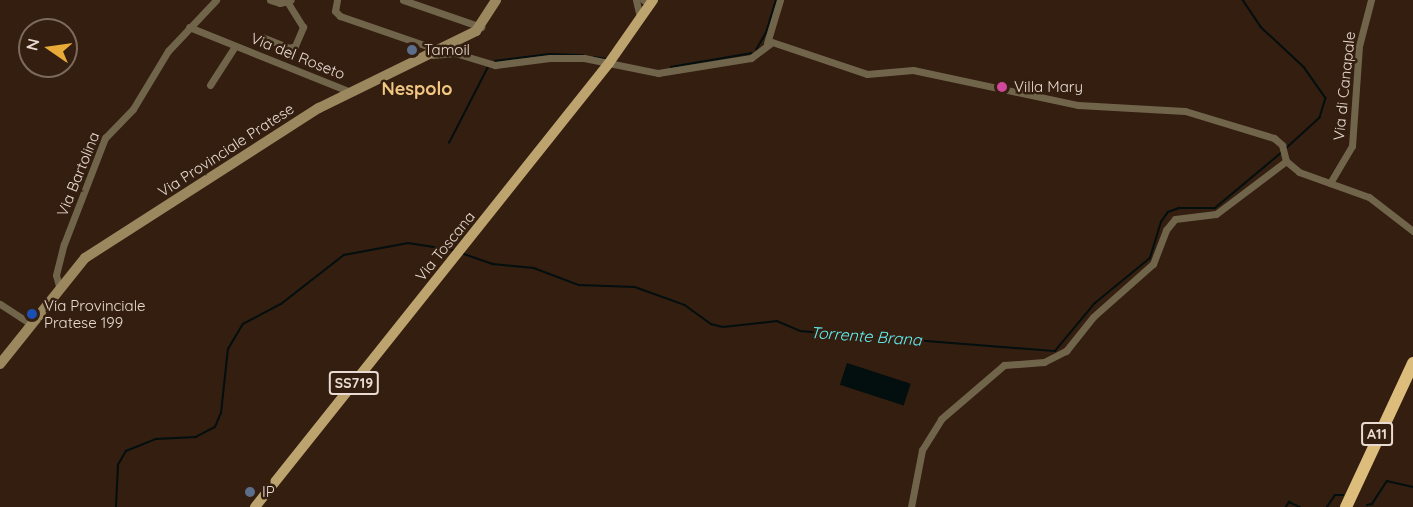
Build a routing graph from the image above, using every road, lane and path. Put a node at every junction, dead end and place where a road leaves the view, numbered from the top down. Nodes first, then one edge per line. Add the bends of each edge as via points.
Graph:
1 (216, 0) edge
2 (270, 0) edge
3 (337, 0) edge
4 (403, 0) edge
5 (496, 0) edge
6 (636, 0) edge
7 (780, 0) edge
8 (1371, 0) edge
9 (649, 1) edge
10 (290, 2) edge
11 (641, 19) junction
12 (189, 27) junction
13 (481, 27) junction
14 (262, 37) dead end
15 (767, 43) junction
16 (235, 46) junction
17 (435, 52) junction
18 (609, 63) junction
19 (210, 85) dead end
20 (351, 92) junction
21 (1285, 159) junction
22 (1330, 183) junction
23 (1413, 231) edge
24 (59, 286) junction
25 (0, 304) edge
26 (31, 324) junction
27 (1413, 363) edge
28 (0, 364) edge
29 (1413, 379) edge
30 (255, 507) edge
31 (911, 507) edge
32 (1346, 507) edge
33 (1354, 507) edge

1 - 12 street, Via Bartolina
2 - 10 street
3 - 17 street via 335,11 340,16
4 - 13 street
5 - 13 street
6 - 11 street
7 - 15 street
8 - 22 street, Via di Canapale via 1359,46 1352,146
9 - 11 main road, Via Toscana / SS719
10 - 14 street via 303,27 295,46 289,48
11 - 18 main road, Via Toscana / SS719
12 - 16 street, Via del Roseto
12 - 24 street, Via Bartolina via 168,51 133,109 105,138 64,244 56,275
13 - 17 street, Via Provinciale Pratese
15 - 18 street via 751,58 658,74
15 - 21 street via 783,44 867,74 913,70 1078,105 1185,111 1271,137 1282,145
16 - 19 street, Via del Roseto
16 - 20 street, Via del Roseto
17 - 18 street via 495,64 561,57
17 - 20 street, Via Provinciale Pratese
18 - 30 main road, Via Toscana / SS719
20 - 24 street, Via Provinciale Pratese via 293,123 86,258
21 - 22 street via 1299,172
21 - 31 street via 1216,214 1175,219 1166,230 1153,264 1093,316 1056,359 1004,365 941,419 922,450
22 - 23 street via 1384,207
24 - 26 street, Via Provinciale Pratese
25 - 26 street
26 - 28 street, Via Provinciale Pratese
27 - 32 highway, A11
29 - 33 highway, A11

